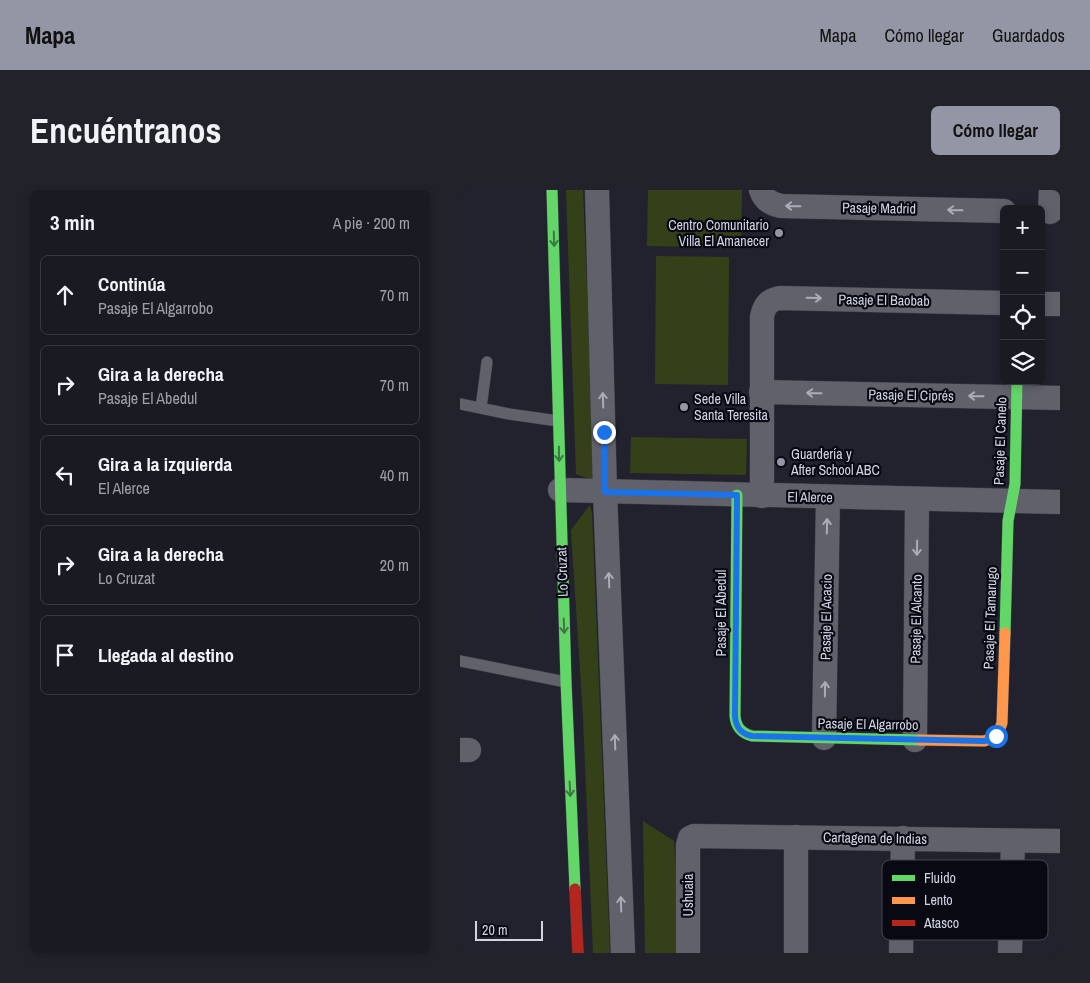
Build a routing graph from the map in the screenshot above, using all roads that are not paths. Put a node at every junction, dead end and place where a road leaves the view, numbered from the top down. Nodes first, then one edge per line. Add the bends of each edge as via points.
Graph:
1 (552, 190) edge
2 (597, 190) edge
3 (761, 190) edge
4 (1000, 211) edge
5 (1000, 303) edge
6 (1045, 304) edge
7 (1060, 304) edge
8 (487, 362) dead end
9 (1017, 389) edge
10 (761, 392) junction
11 (1060, 398) edge
12 (460, 404) edge
13 (481, 408) junction
14 (558, 422) junction
15 (560, 490) junction
16 (605, 492) junction
17 (737, 495) junction
18 (762, 496) junction
19 (828, 497) junction
20 (917, 499) junction
21 (1012, 501) junction
22 (1060, 502) edge
23 (460, 661) edge
24 (566, 682) junction
25 (739, 730) joint
26 (996, 736) joint
27 (824, 738) junction
28 (914, 740) junction
29 (796, 837) junction
30 (690, 838) joint
31 (903, 838) junction
32 (1013, 841) junction
33 (1060, 841) edge
34 (903, 860) edge
35 (1012, 860) edge
36 (902, 940) edge
37 (1010, 940) edge
38 (578, 953) edge
39 (623, 953) edge
40 (688, 953) edge
41 (796, 953) edge
42 (902, 953) edge
43 (1010, 953) edge

1 -> 14 street, Lo Cruzat
16 -> 2 street
4 -> 3 street, Pasaje Madrid via 780,206 770,203
10 -> 5 street, Pasaje El Baobab via 762,317 763,310 773,299
6 - 7 street
8 - 13 lane
9 -> 10 street, Pasaje El Ciprés
9 - 11 street, Pasaje El Ciprés
9 - 21 street, Pasaje El Canelo
10 - 18 street
12 - 13 lane
13 - 14 lane
14 -> 15 street, Lo Cruzat
15 - 16 street, El Alerce
15 -> 24 street, Lo Cruzat
16 - 17 street, El Alerce
39 -> 16 street
17 - 18 street, El Alerce
17 - 25 street, Pasaje El Abedul via 735,724
18 - 19 street, El Alerce
19 - 20 street, El Alerce
27 -> 19 street, Pasaje El Acacio
20 - 21 street, El Alerce
20 -> 28 street, Pasaje El Alcanto
21 - 22 street, El Alerce
21 - 26 street, Pasaje El Tamarugo via 1008,521 1002,722
23 - 24 lane
24 -> 38 street, Lo Cruzat
25 - 27 street, Pasaje El Algarrobo via 752,736
26 - 28 street, Pasaje El Algarrobo via 984,741
27 - 28 street, Pasaje El Algarrobo
29 - 30 street, Cartagena de Indias via 698,835
29 - 31 street, Cartagena de Indias
29 - 41 street
30 - 40 street, Ushuaia
31 - 32 street, Cartagena de Indias
31 - 34 street
32 - 33 street, Cartagena de Indias
32 - 35 street
36 - 42 street
37 - 43 street

